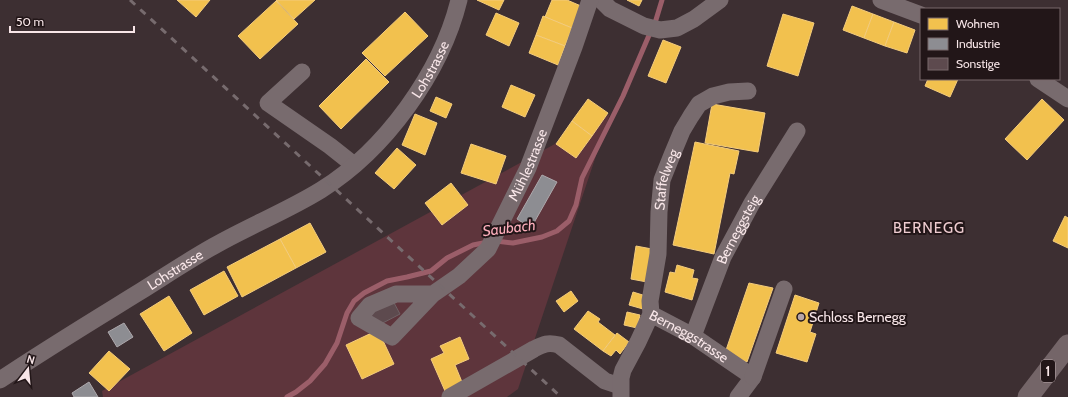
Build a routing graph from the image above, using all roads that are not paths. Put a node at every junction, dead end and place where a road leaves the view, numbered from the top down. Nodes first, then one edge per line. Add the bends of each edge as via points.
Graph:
1 (459, 0) edge
2 (590, 0) edge
3 (601, 0) edge
4 (720, 0) edge
5 (881, 0) edge
6 (920, 15) edge
7 (302, 72) dead end
8 (1040, 80) edge
9 (748, 91) dead end
10 (1068, 99) edge
11 (797, 131) dead end
12 (354, 165) junction
13 (784, 289) dead end
14 (432, 294) junction
15 (651, 314) junction
16 (693, 336) junction
17 (1068, 345) edge
18 (752, 377) junction
19 (0, 380) edge
20 (620, 392) edge
21 (450, 397) edge
22 (738, 397) edge
23 (1028, 397) edge

1 - 12 street, Lohstrasse via 442,50 418,91 376,145
2 - 14 street, Mühlestrasse via 528,168 488,249 459,276
3 - 4 street via 610,9 644,26 660,30 677,28
5 - 6 street
7 - 12 street via 268,103
8 - 10 street
9 - 15 street, Staffelweg via 713,96 699,104 682,131 662,180 658,254 650,301
11 - 16 street, Berneggsteig via 752,203 723,257
12 - 19 street, Lohstrasse via 321,190 214,246 47,348
13 - 18 street
14 - 14 street, Mühlestrasse via 392,338 359,318 370,305 396,294
15 - 16 street, Berneggstrasse
15 - 20 street, Berneggstrasse via 623,370
16 - 18 street, Berneggstrasse
17 - 23 main road, 1
18 - 22 street
20 - 21 street, Berneggstrasse via 558,344 551,343 543,344

